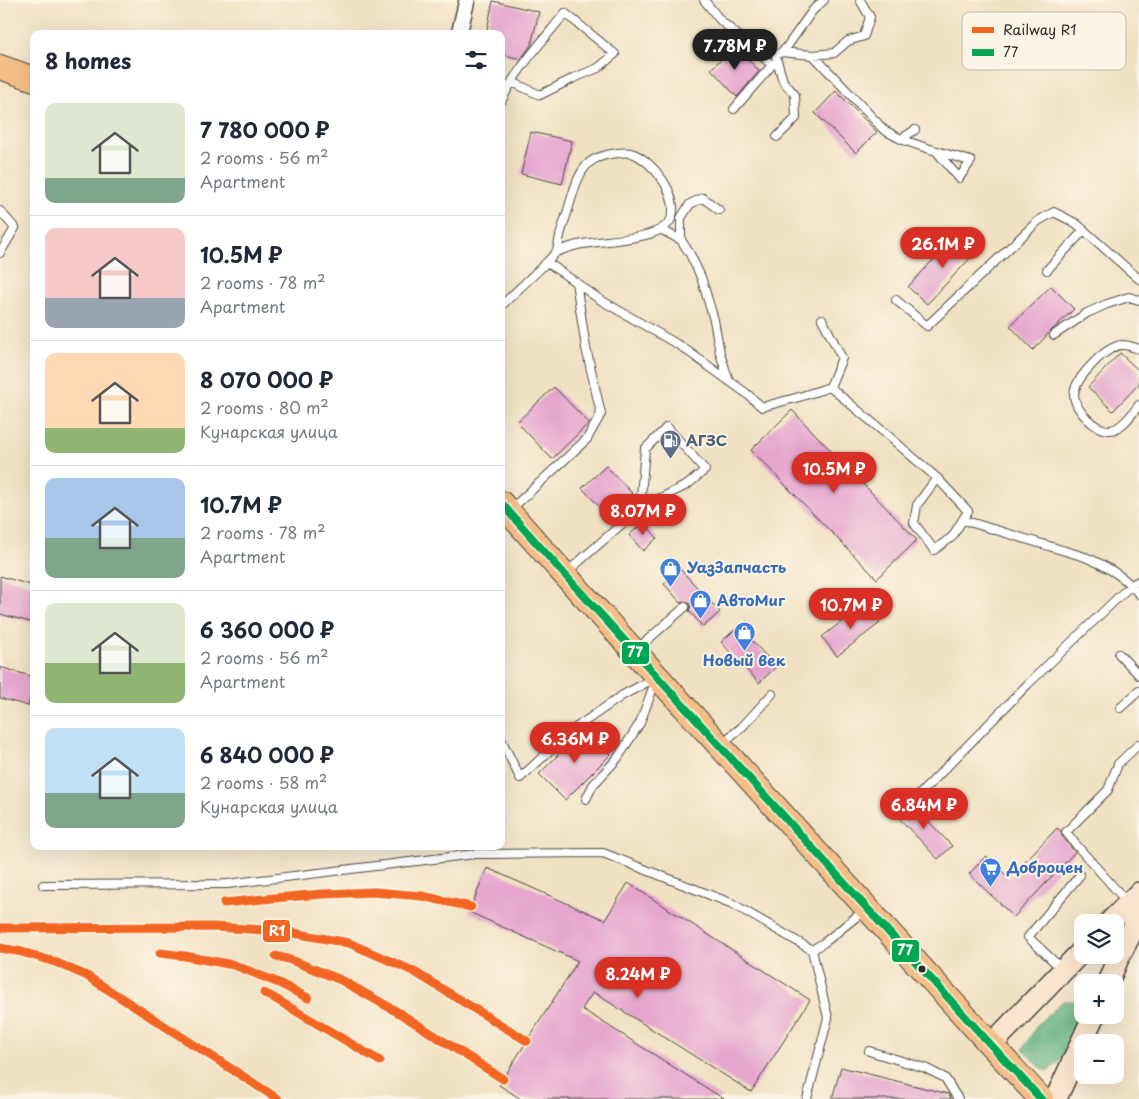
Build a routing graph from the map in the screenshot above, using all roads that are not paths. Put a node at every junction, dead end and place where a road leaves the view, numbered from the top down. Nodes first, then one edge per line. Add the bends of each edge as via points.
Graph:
1 (467, 0) edge
2 (704, 0) edge
3 (824, 0) edge
4 (860, 0) edge
5 (461, 30) edge
6 (779, 54) junction
7 (813, 55) junction
8 (772, 65) junction
9 (0, 67) edge
10 (30, 78) edge
11 (512, 82) junction
12 (505, 95) edge
13 (734, 109) dead end
14 (915, 130) dead end
15 (777, 137) dead end
16 (901, 139) junction
17 (937, 152) dead end
18 (719, 210) dead end
19 (0, 211) edge
20 (681, 218) junction
21 (671, 219) junction
22 (662, 230) junction
23 (1084, 230) junction
24 (681, 240) junction
25 (556, 252) junction
26 (0, 253) edge
27 (547, 262) junction
28 (1047, 270) dead end
29 (1139, 279) edge
30 (576, 282) junction
31 (896, 300) dead end
32 (1139, 300) edge
33 (505, 302) edge
34 (822, 319) dead end
35 (1054, 336) dead end
36 (1139, 350) edge
37 (729, 381) junction
38 (830, 387) junction
39 (1139, 405) edge
40 (937, 478) junction
41 (505, 507) edge
42 (640, 508) junction
43 (963, 520) junction
44 (564, 575) junction
45 (1135, 583) edge
46 (1139, 594) edge
47 (685, 608) dead end
48 (634, 652) junction
49 (1119, 654) dead end
50 (1139, 675) edge
51 (657, 677) junction
52 (1139, 691) edge
53 (772, 694) dead end
54 (1120, 708) dead end
55 (1139, 744) edge
56 (719, 745) junction
57 (505, 747) edge
58 (920, 794) dead end
59 (586, 799) dead end
60 (1080, 875) dead end
61 (43, 885) dead end
62 (1135, 905) edge
63 (867, 909) junction
64 (1122, 914) edge
65 (812, 950) junction
66 (1074, 959) edge
67 (1063, 971) junction
68 (1111, 974) edge
69 (1090, 1024) edge
70 (991, 1045) junction
71 (869, 1051) dead end
72 (807, 1099) edge
73 (958, 1099) edge
74 (1041, 1099) edge
75 (1054, 1099) edge

1 - 5 street
2 - 8 lane via 720,20
3 - 6 lane
4 - 7 lane via 870,17 864,36 848,41 834,53
6 - 7 lane
6 - 8 lane
6 - 15 lane via 783,81 795,95 796,118
7 - 16 lane via 884,130
8 - 13 lane
9 - 10 main road
11 - 11 lane via 565,13 615,54 598,68 540,95
11 - 12 lane
14 - 16 lane
16 - 17 lane
18 - 20 lane via 703,198 690,204
19 - 26 lane via 15,228
20 - 21 lane
20 - 24 lane
21 - 22 lane
21 - 25 lane via 673,206 668,189 646,161 630,153 604,156 591,162 574,188
22 - 24 lane
22 - 25 lane via 650,235 579,244
23 - 28 lane
23 - 29 lane
23 - 31 lane via 1054,212 1038,221 926,326
24 - 37 lane via 702,277
25 - 27 lane
27 - 30 lane
27 - 33 lane
30 - 37 lane
30 - 41 lane via 586,348 602,414 587,439
32 - 35 lane via 1129,297 1106,304
34 - 38 lane via 842,358
36 - 39 lane via 1118,345 1102,354 1081,378 1074,394 1075,404 1085,418 1110,430 1124,423
37 - 38 lane via 762,406
38 - 40 lane
40 - 43 lane via 968,512
40 - 43 lane via 916,505 914,523 934,550 952,538
41 - 44 main road
42 - 42 lane via 687,485 705,470 667,427 645,449
42 - 44 lane
43 - 45 lane via 1085,557
44 - 48 main road
45 - 46 lane
45 - 58 lane via 1028,684
47 - 48 lane
48 - 51 main road
49 - 50 lane
51 - 56 main road
51 - 57 lane via 623,695 571,732 520,778
51 - 59 lane via 640,723 618,760 593,785
52 - 54 lane
53 - 56 lane via 742,727
55 - 62 lane via 1118,764 1108,790 1066,832
56 - 63 main road
60 - 67 lane via 1028,937
61 - 65 lane via 227,884 475,854 603,853 733,904
62 - 64 main road
62 - 68 main road
63 - 65 lane
63 - 70 main road
65 - 72 lane via 828,1018
66 - 67 main road
67 - 70 main road
69 - 75 main road
70 - 74 main road
71 - 73 lane via 925,1068 945,1078

